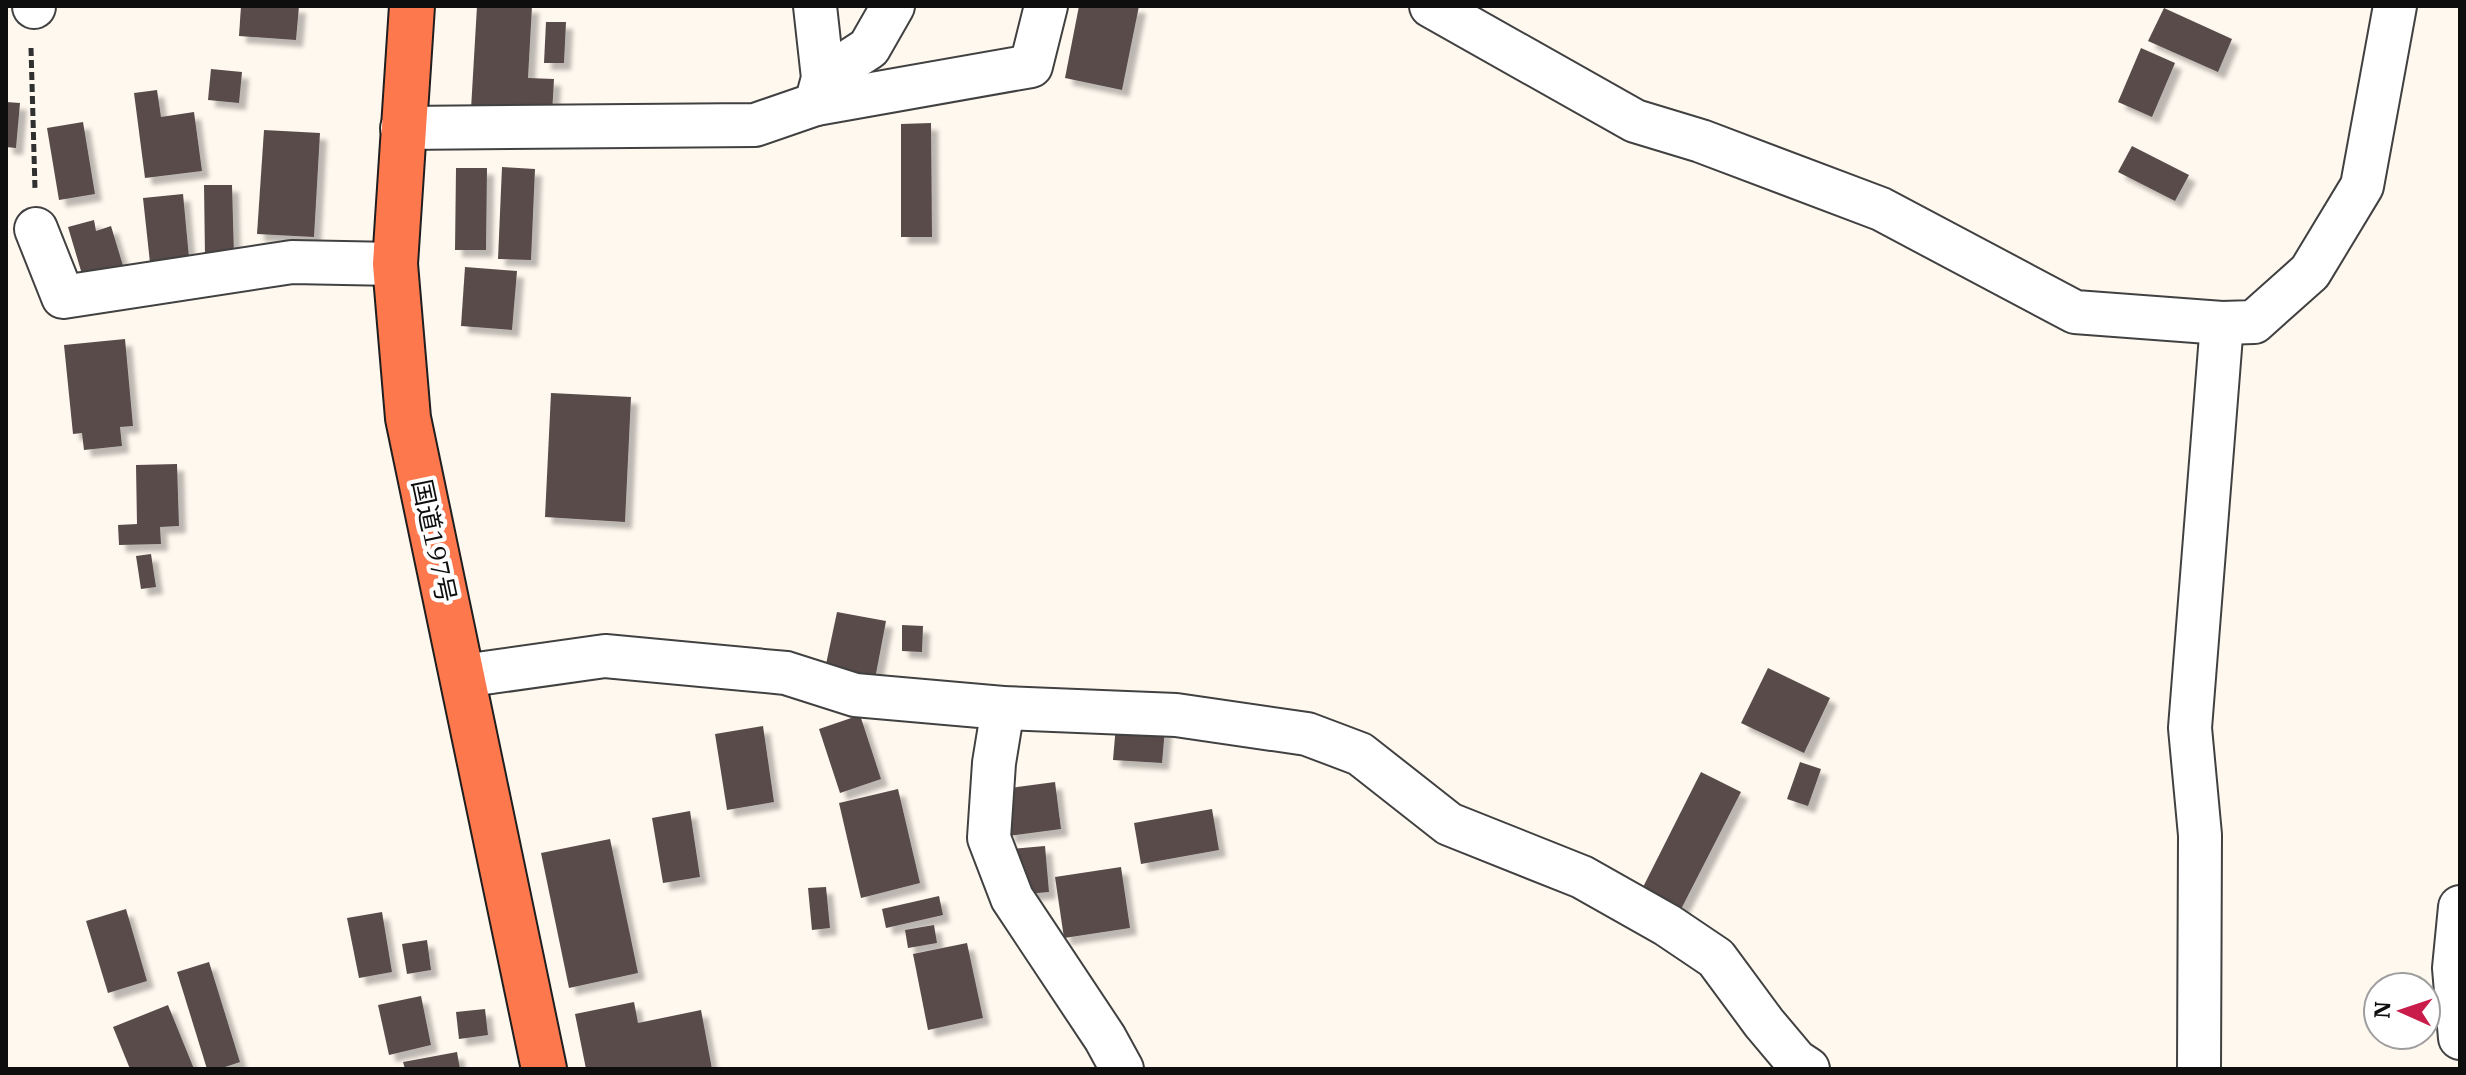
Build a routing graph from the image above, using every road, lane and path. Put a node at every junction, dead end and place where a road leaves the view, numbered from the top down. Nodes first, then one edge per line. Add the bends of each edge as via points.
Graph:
1 (34, 6) edge
2 (412, 6) edge
3 (815, 6) edge
4 (893, 6) edge
5 (1046, 6) edge
6 (1431, 6) edge
7 (2395, 6) edge
8 (820, 91) junction
9 (402, 128) junction
10 (36, 229) joint
11 (395, 264) junction
12 (2222, 323) junction
13 (463, 676) junction
14 (1003, 708) junction
15 (2460, 907) edge
16 (2460, 1038) edge
17 (544, 1069) edge
18 (1122, 1069) edge
19 (1808, 1069) edge
20 (2199, 1069) edge

1 - 10 path via 30,30
2 - 9 highway, 国道197号
3 - 8 street
4 - 8 street via 869,48
5 - 8 street via 1031,66
6 - 12 street via 1635,121 1881,209 2075,312
7 - 12 street via 2362,186 2310,272 2254,322
8 - 9 street via 755,125
9 - 11 highway, 国道197号
10 - 11 street via 63,297 292,262
11 - 13 highway, 国道197号 via 408,418
12 - 20 street via 2190,728 2200,835
13 - 14 street via 605,656 786,673 855,695
13 - 17 highway, 国道197号
14 - 18 street via 989,838 1012,898
14 - 19 street via 1176,715 1307,734 1360,754 1449,824 1582,877 1716,958 1764,1023
15 - 16 street via 2454,968

